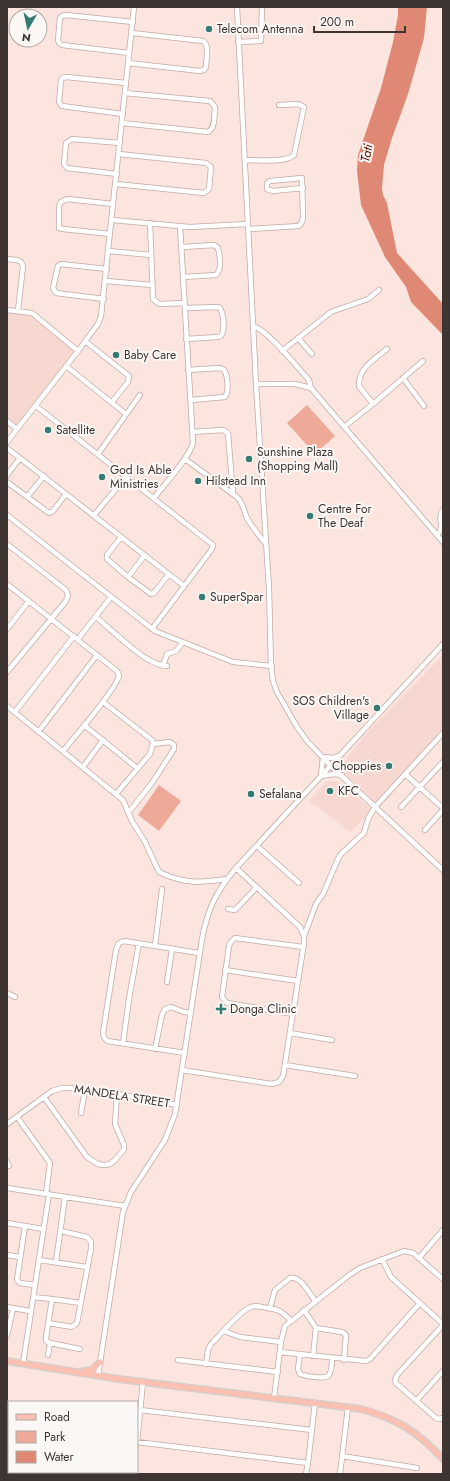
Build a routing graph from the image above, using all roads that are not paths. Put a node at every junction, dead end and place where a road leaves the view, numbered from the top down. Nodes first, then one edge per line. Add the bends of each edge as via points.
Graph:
1 (134, 7) edge
2 (237, 7) edge
3 (262, 7) edge
4 (133, 22) junction
5 (132, 33) junction
6 (238, 42) junction
7 (129, 53) junction
8 (128, 63) junction
9 (126, 83) junction
10 (125, 93) junction
11 (279, 105) dead end
12 (123, 114) junction
13 (122, 123) junction
14 (120, 143) junction
15 (119, 154) junction
16 (245, 160) junction
17 (117, 174) junction
18 (116, 184) junction
19 (303, 188) junction
20 (113, 204) junction
21 (112, 220) junction
22 (150, 223) junction
23 (248, 224) junction
24 (180, 226) junction
25 (249, 229) junction
26 (110, 234) junction
27 (182, 247) junction
28 (109, 251) junction
29 (151, 255) junction
30 (7, 259) edge
31 (107, 269) junction
32 (183, 277) junction
33 (106, 282) junction
34 (152, 285) junction
35 (379, 290) dead end
36 (104, 299) junction
37 (184, 306) junction
38 (7, 310) edge
39 (18, 311) junction
40 (253, 326) junction
41 (186, 338) junction
42 (298, 338) junction
43 (85, 341) junction
44 (387, 349) dead end
45 (78, 351) junction
46 (282, 351) junction
47 (312, 354) dead end
48 (423, 361) dead end
49 (66, 366) junction
50 (188, 370) junction
51 (403, 378) junction
52 (256, 384) junction
53 (311, 388) junction
54 (140, 394) dead end
55 (191, 400) junction
56 (112, 402) junction
57 (373, 404) junction
58 (36, 406) junction
59 (424, 406) dead end
60 (126, 414) junction
61 (7, 422) edge
62 (344, 427) junction
63 (17, 429) junction
64 (192, 432) junction
65 (7, 442) edge
66 (7, 448) edge
67 (98, 454) junction
68 (20, 458) junction
69 (185, 459) junction
70 (7, 475) edge
71 (44, 476) junction
72 (127, 476) junction
73 (7, 482) edge
74 (66, 494) junction
75 (233, 494) junction
76 (27, 497) junction
77 (154, 498) junction
78 (443, 510) edge
79 (7, 515) edge
80 (94, 515) junction
81 (437, 535) junction
82 (121, 537) junction
83 (443, 542) edge
84 (7, 544) edge
85 (266, 544) junction
86 (145, 555) junction
87 (169, 574) junction
88 (128, 577) junction
89 (7, 584) edge
90 (184, 586) junction
91 (111, 597) junction
92 (29, 601) junction
93 (96, 617) junction
94 (51, 618) junction
95 (8, 626) edge
96 (270, 626) junction
97 (152, 629) junction
98 (76, 638) junction
99 (183, 642) junction
100 (443, 644) edge
101 (97, 656) junction
102 (270, 657) junction
103 (160, 665) junction
104 (257, 665) junction
105 (167, 666) dead end
106 (272, 666) junction
107 (7, 672) edge
108 (103, 702) junction
109 (7, 706) edge
110 (15, 712) junction
111 (84, 725) junction
112 (39, 731) junction
113 (443, 733) edge
114 (103, 740) junction
115 (154, 744) junction
116 (63, 751) junction
117 (341, 755) junction
118 (323, 757) junction
119 (443, 762) edge
120 (331, 766) junction
121 (83, 767) junction
122 (137, 768) junction
123 (340, 774) junction
124 (405, 774) junction
125 (321, 776) junction
126 (420, 787) junction
127 (116, 794) junction
128 (375, 807) junction
129 (401, 807) dead end
130 (443, 809) edge
131 (129, 812) junction
132 (425, 830) dead end
133 (257, 846) junction
134 (443, 860) edge
135 (438, 865) junction
136 (236, 868) junction
137 (443, 870) edge
138 (226, 879) junction
139 (299, 883) dead end
140 (256, 887) junction
141 (162, 889) dead end
142 (228, 909) dead end
143 (304, 936) junction
144 (139, 943) junction
145 (155, 946) junction
146 (304, 947) junction
147 (172, 949) junction
148 (199, 953) junction
149 (225, 970) junction
150 (298, 981) junction
151 (166, 982) dead end
152 (7, 993) edge
153 (15, 997) dead end
154 (191, 1013) junction
155 (293, 1014) junction
156 (290, 1033) junction
157 (332, 1040) dead end
158 (123, 1043) junction
159 (155, 1049) junction
160 (185, 1054) junction
161 (285, 1064) junction
162 (182, 1070) junction
163 (355, 1076) dead end
164 (85, 1090) junction
165 (117, 1094) junction
166 (44, 1097) junction
167 (177, 1105) junction
168 (80, 1113) dead end
169 (17, 1117) junction
170 (7, 1124) edge
171 (7, 1188) edge
172 (47, 1194) junction
173 (65, 1197) junction
174 (125, 1206) junction
175 (7, 1224) edge
176 (25, 1226) junction
177 (43, 1229) junction
178 (443, 1230) edge
179 (61, 1232) junction
180 (7, 1255) edge
181 (20, 1257) junction
182 (419, 1258) junction
183 (382, 1259) junction
184 (39, 1260) junction
185 (56, 1262) junction
186 (87, 1267) junction
187 (443, 1278) edge
188 (34, 1285) junction
189 (33, 1296) junction
190 (52, 1299) junction
191 (315, 1301) junction
192 (81, 1303) junction
193 (420, 1303) junction
194 (7, 1307) edge
195 (270, 1308) junction
196 (13, 1309) junction
197 (304, 1310) junction
198 (30, 1312) junction
199 (290, 1320) junction
200 (48, 1323) junction
201 (443, 1324) edge
202 (316, 1328) junction
203 (224, 1331) junction
204 (7, 1336) edge
205 (281, 1342) junction
206 (50, 1343) junction
207 (80, 1348) dead end
208 (280, 1352) junction
209 (300, 1354) junction
210 (48, 1355) dead end
211 (313, 1356) junction
212 (332, 1358) junction
213 (178, 1360) dead end
214 (344, 1360) junction
215 (7, 1361) edge
216 (100, 1362) junction
217 (23, 1364) junction
218 (206, 1364) junction
219 (443, 1371) edge
220 (80, 1372) junction
221 (278, 1372) junction
222 (98, 1376) junction
223 (143, 1382) junction
224 (274, 1398) junction
225 (416, 1401) junction
226 (316, 1403) junction
227 (348, 1407) junction
228 (140, 1410) junction
229 (443, 1418) edge
230 (312, 1430) junction
231 (138, 1431) edge
232 (138, 1442) edge
233 (342, 1456) junction
234 (443, 1459) edge
235 (308, 1463) junction
236 (417, 1468) dead end
237 (306, 1474) edge
238 (340, 1474) edge

1 - 4 street
2 - 6 street
3 - 6 street via 261,41
4 - 5 street
4 - 7 street via 66,15 60,18 58,40 62,45
5 - 7 street
5 - 8 street via 206,42 206,67 200,71
6 - 16 street
7 - 8 street
8 - 9 street
9 - 10 street
9 - 12 street via 66,77 61,80 59,102 62,106
10 - 12 street
10 - 13 street via 210,102 214,107 213,127 208,132
11 - 16 street via 304,106 294,155 284,160
12 - 13 street
13 - 14 street
14 - 15 street
14 - 17 street via 72,139 66,144 64,164 67,168
15 - 17 street
15 - 18 street via 206,163 211,167 209,189 204,193
16 - 23 street
17 - 18 street
18 - 20 street
19 - 19 street via 273,191 267,189 267,183 300,178
19 - 25 street via 303,218 298,226
20 - 21 street
20 - 26 street via 67,199 61,202 58,224 59,228 63,229
21 - 22 street
21 - 26 street
22 - 24 street
22 - 29 street
23 - 24 street
23 - 25 street
24 - 27 street
25 - 40 street
26 - 28 street
27 - 32 street
27 - 32 street via 214,245 218,248 220,259 216,275
28 - 29 street
28 - 31 street
29 - 34 street
30 - 39 street via 17,260 23,266
31 - 33 street
31 - 36 street via 61,264 58,266 53,288 56,293
32 - 37 street
33 - 34 street
33 - 36 street
34 - 37 street via 153,300 156,303
35 - 42 street via 368,299 331,312
36 - 43 street via 100,320
37 - 41 street
37 - 41 street via 219,307 222,312 221,336
38 - 39 street
39 - 45 street via 32,313
40 - 46 street via 262,330
40 - 52 street
41 - 50 street
42 - 46 street
42 - 47 street
43 - 45 street
43 - 56 street via 129,376 128,382
44 - 57 street via 362,370 360,375 359,386
45 - 49 street
46 - 53 street via 309,380
48 - 51 street
49 - 56 street
49 - 58 street
50 - 55 street
50 - 55 street via 218,368 226,374 225,397
51 - 57 street
51 - 59 street
52 - 53 street via 296,384
52 - 85 street
53 - 62 street
54 - 60 street
55 - 64 street
56 - 60 street
57 - 62 street
58 - 63 street
58 - 67 street
60 - 67 street
61 - 63 street
62 - 81 street
63 - 65 street
64 - 69 street via 192,446
64 - 75 street via 223,430 228,433
66 - 68 street
67 - 72 street
68 - 70 street
68 - 71 street
69 - 75 street
69 - 77 street
71 - 74 street
71 - 76 street
72 - 77 street
72 - 80 street
73 - 76 street
74 - 76 street via 50,513
74 - 80 street
75 - 85 street via 242,502 255,532
77 - 90 street via 213,545
78 - 81 street via 441,528
79 - 91 street
80 - 82 street
81 - 83 street
82 - 86 street
82 - 88 street via 106,559
84 - 94 street via 68,592 66,601
85 - 96 street
86 - 87 street
86 - 88 street
87 - 88 street via 152,594
87 - 90 street
89 - 92 street
90 - 97 street
91 - 93 street
91 - 97 street
92 - 94 street
92 - 95 street
93 - 98 street
93 - 103 street via 143,656
94 - 98 street
94 - 107 street
96 - 102 street
96 - 106 street
97 - 99 street
98 - 101 street
98 - 110 street
99 - 103 street via 176,651 167,654 164,663
99 - 104 street via 233,662
100 - 117 street
101 - 108 street via 119,675 118,681
101 - 112 street
102 - 104 street via 266,662
102 - 106 street
103 - 105 street
104 - 106 street
106 - 118 street via 282,702 302,734
108 - 111 street
108 - 115 street
109 - 110 street
110 - 112 street
111 - 114 street
111 - 116 street
112 - 116 street
113 - 124 street
114 - 121 street
114 - 122 street
115 - 122 street via 150,754
115 - 131 street via 170,742 175,747 152,783
116 - 121 street
117 - 118 street via 333,758
117 - 120 street
117 - 123 street via 337,764
118 - 120 street
118 - 125 street
119 - 126 street
120 - 123 street
120 - 125 street
121 - 127 street
122 - 127 street
123 - 125 street
123 - 128 street
124 - 126 street
124 - 128 street
125 - 133 street
126 - 129 street
126 - 130 street
127 - 131 street via 125,803
128 - 135 street
128 - 143 street via 364,833 338,859
130 - 132 street
131 - 138 street via 160,872 198,883
133 - 136 street
133 - 139 street
134 - 135 street
135 - 137 street
136 - 138 street
136 - 140 street
138 - 148 street via 211,906
140 - 142 street via 236,909
140 - 143 street via 300,927
141 - 145 street
143 - 146 street
144 - 145 street
144 - 158 street
144 - 158 street via 122,941 116,950 103,1034 106,1040
145 - 147 street
146 - 149 street via 235,938 230,944
146 - 150 street
147 - 148 street
147 - 151 street
148 - 154 street
149 - 150 street
149 - 155 street via 222,997 227,1003
150 - 155 street
152 - 153 street
154 - 159 street via 171,1007 165,1009
154 - 160 street
155 - 156 street
156 - 157 street
156 - 161 street
158 - 159 street
159 - 160 street
160 - 162 street
161 - 162 street via 282,1078 274,1084
161 - 163 street
162 - 167 street
164 - 165 street, MANDELA STREET
164 - 166 street, MANDELA STREET via 62,1088
164 - 168 street
165 - 166 street via 115,1124 124,1147 116,1159 104,1166 87,1157
165 - 167 street, MANDELA STREET
166 - 169 street, MANDELA STREET
167 - 174 street via 164,1140
169 - 170 street, MANDELA STREET
169 - 172 street via 50,1163
171 - 172 street
172 - 173 street
172 - 177 street
173 - 174 street
173 - 179 street
174 - 216 street
175 - 176 street
176 - 177 street
176 - 181 street
177 - 184 street
178 - 182 street
179 - 185 street
179 - 186 street via 89,1238 91,1246
180 - 181 street
181 - 188 street via 18,1281
182 - 183 street via 404,1251
182 - 187 street
183 - 191 street via 354,1272
183 - 193 street via 391,1277
184 - 185 street
184 - 188 street
185 - 186 street
186 - 192 street
188 - 189 street
189 - 190 street
189 - 198 street
190 - 192 street
190 - 200 street
191 - 195 street via 299,1279 293,1277 275,1290
191 - 197 street
192 - 200 street via 75,1326
193 - 201 street
193 - 214 street via 368,1360
194 - 196 street
195 - 199 street via 281,1311
195 - 203 street via 250,1307
196 - 198 street
196 - 204 street
197 - 199 street
197 - 202 street
198 - 217 street
199 - 205 street via 283,1329
200 - 206 street via 46,1340
201 - 225 street via 396,1378 396,1383
202 - 211 street
202 - 214 street via 342,1332 346,1335
203 - 205 street via 240,1337
203 - 218 street via 209,1347
205 - 208 street
206 - 207 street
206 - 210 street
208 - 209 street
208 - 221 street
209 - 211 street
209 - 212 street via 300,1374 324,1378 329,1375
211 - 212 street
212 - 214 street
213 - 218 street
215 - 217 main road
216 - 220 main road via 92,1370
216 - 222 street
217 - 220 main road
218 - 221 street
219 - 225 street
220 - 222 main road
221 - 224 street
222 - 223 main road
223 - 224 main road
223 - 228 street
224 - 226 main road
225 - 229 street via 436,1418
226 - 227 main road
226 - 230 street
227 - 233 street
227 - 234 main road via 394,1420 418,1435
228 - 230 street
228 - 231 street
230 - 235 street
232 - 235 street
233 - 236 street
233 - 238 street
235 - 237 street

